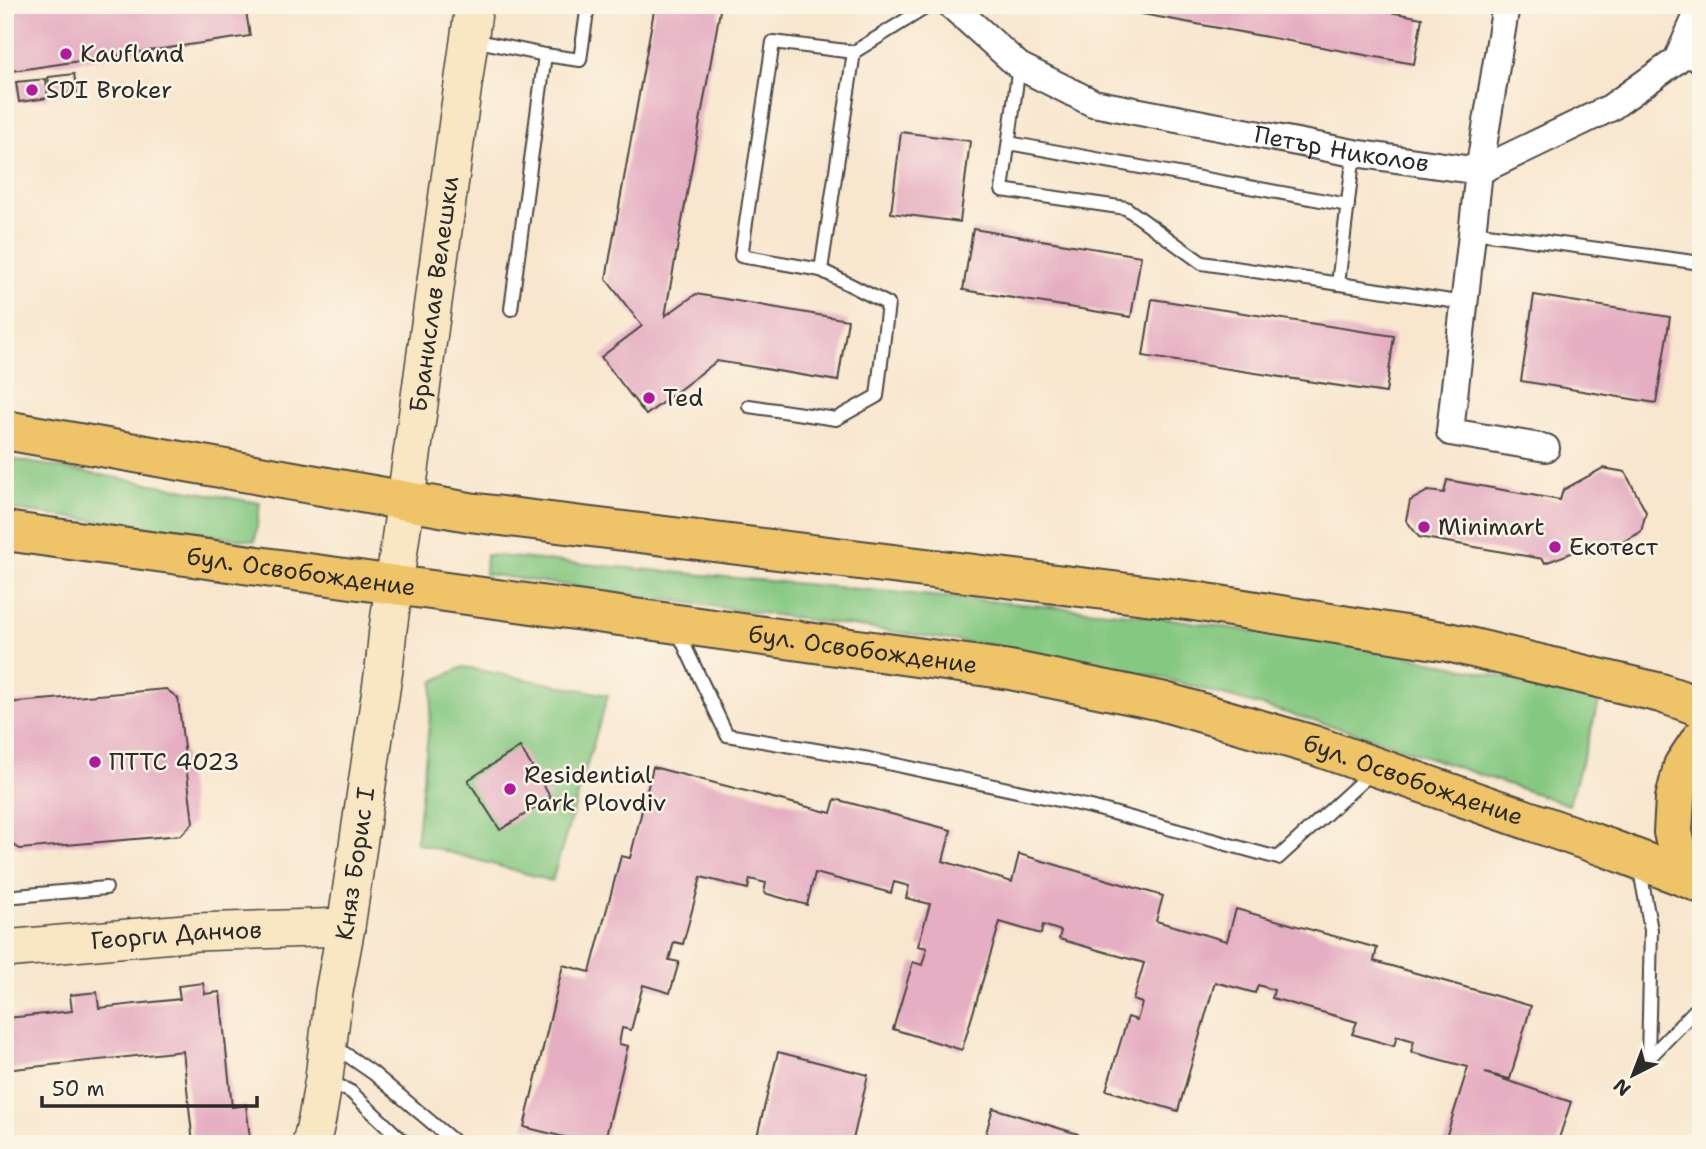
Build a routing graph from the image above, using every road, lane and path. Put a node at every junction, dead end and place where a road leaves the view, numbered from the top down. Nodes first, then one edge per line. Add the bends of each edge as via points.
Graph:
1 (588, 5) edge
2 (930, 5) edge
3 (951, 5) edge
4 (1506, 5) edge
5 (1701, 6) edge
6 (471, 22) edge
7 (854, 52) junction
8 (545, 55) junction
9 (1689, 63) edge
10 (1018, 66) junction
11 (1009, 142) junction
12 (1354, 153) junction
13 (1479, 171) junction
14 (1348, 205) junction
15 (1473, 232) junction
16 (1701, 263) edge
17 (821, 270) junction
18 (1338, 284) junction
19 (1464, 303) junction
20 (511, 309) dead end
21 (749, 406) dead end
22 (5, 430) edge
23 (1546, 448) dead end
24 (406, 502) junction
25 (5, 531) edge
26 (395, 584) junction
27 (673, 622) junction
28 (1701, 707) edge
29 (1701, 739) edge
30 (1376, 768) junction
31 (1638, 861) junction
32 (1698, 883) edge
33 (106, 888) dead end
34 (5, 897) edge
35 (346, 927) junction
36 (5, 949) edge
37 (1701, 1004) edge
38 (327, 1060) junction
39 (311, 1144) edge
40 (406, 1144) edge
41 (457, 1144) edge

1 - 8 lane via 580,60
2 - 7 lane
3 - 10 street, Петър Николов
4 - 13 street
5 - 9 street
6 - 8 lane
6 - 24 street, Бранислав Велешки
7 - 17 lane
7 - 17 lane via 773,42 771,55 741,256
8 - 20 lane
9 - 13 street via 1610,108
10 - 11 lane
10 - 12 street, Петър Николов via 1093,103
11 - 14 lane
11 - 18 lane via 1002,190 1126,208 1202,263
12 - 13 street, Петър Николов
12 - 14 lane
13 - 15 street
14 - 18 lane
15 - 16 lane
15 - 19 street
17 - 21 lane via 888,304 877,396 836,419
18 - 19 lane
19 - 23 street via 1450,432
22 - 24 main road
24 - 26 street, Бранислав Велешки
24 - 28 main road via 1208,603 1448,642 1661,693
25 - 26 main road, бул. Освобождение
26 - 27 main road, бул. Освобождение
26 - 35 street, Княз Борис I
27 - 30 main road, бул. Освобождение via 1048,677 1161,701
27 - 30 lane via 727,735 869,759 1077,804 1278,858
29 - 32 main road via 1683,766 1673,832 1678,854
30 - 31 main road, бул. Освобождение
31 - 32 main road, бул. Освобождение
31 - 37 lane via 1651,930 1648,1059
33 - 34 lane
35 - 36 street, Георги Данчов via 196,932
35 - 38 street, Княз Борис I
38 - 39 street, Княз Борис I
38 - 40 lane via 351,1092
38 - 41 lane via 373,1073

